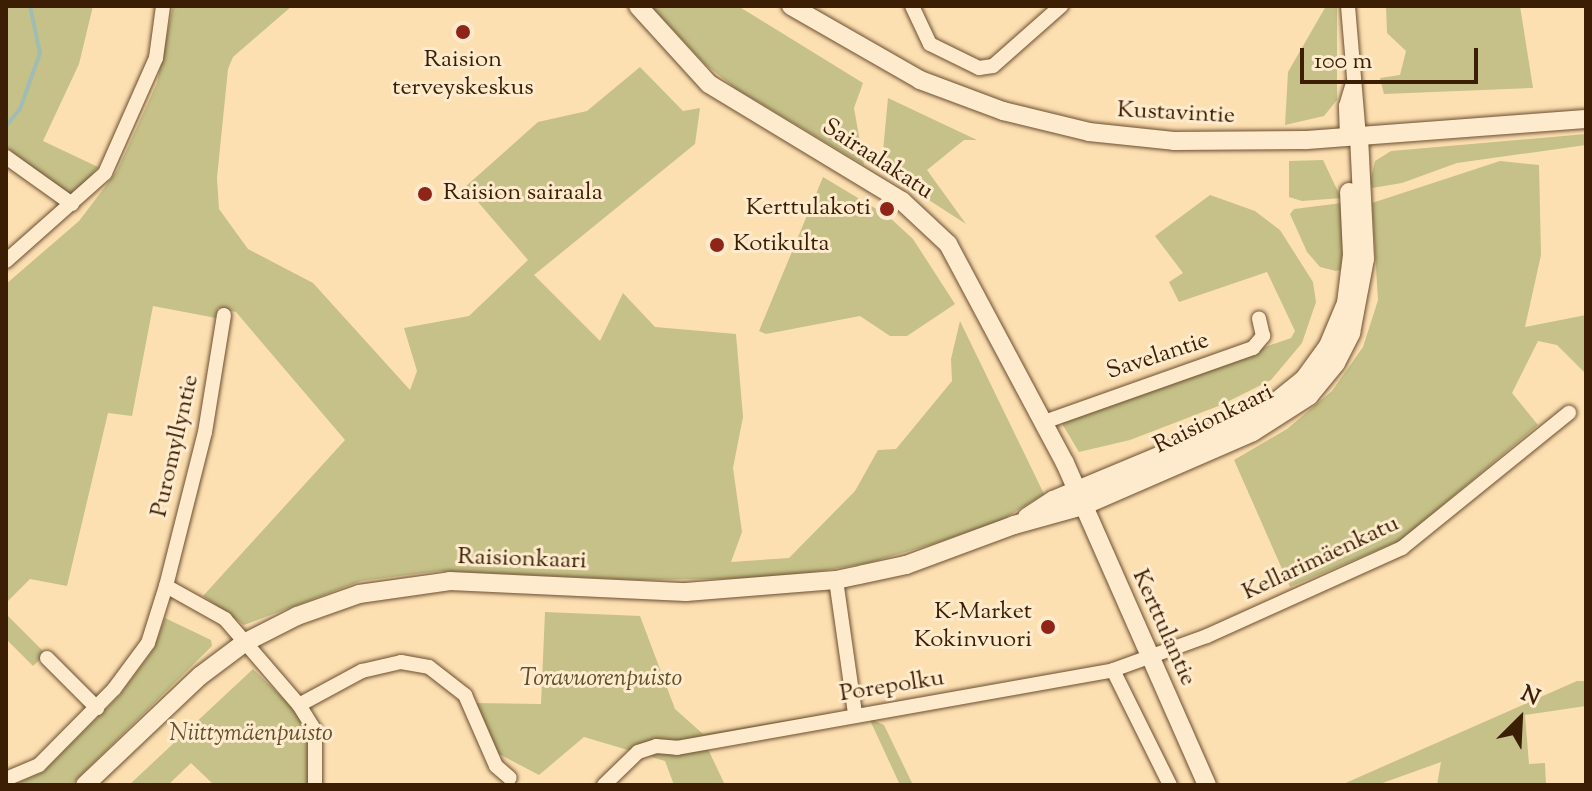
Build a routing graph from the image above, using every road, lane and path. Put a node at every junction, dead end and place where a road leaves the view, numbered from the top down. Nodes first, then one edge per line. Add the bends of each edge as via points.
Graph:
1 (163, 6) edge
2 (638, 6) edge
3 (791, 6) edge
4 (912, 6) edge
5 (1061, 6) edge
6 (1348, 6) edge
7 (1586, 119) edge
8 (1353, 137) junction
9 (6, 157) edge
10 (72, 204) junction
11 (6, 261) edge
12 (224, 315) dead end
13 (1259, 318) dead end
14 (1569, 413) dead end
15 (1044, 422) junction
16 (1080, 498) junction
17 (836, 580) junction
18 (166, 586) junction
19 (244, 643) junction
20 (47, 658) dead end
21 (1150, 658) junction
22 (1113, 670) junction
23 (299, 705) junction
24 (97, 708) junction
25 (855, 713) junction
26 (510, 778) dead end
27 (6, 779) edge
28 (85, 785) edge
29 (315, 785) edge
30 (604, 785) edge
31 (1170, 785) edge
32 (1207, 785) edge

1 - 10 street via 156,58 105,173
2 - 15 main road, Sairaalakatu via 709,84 874,182 932,225 961,265
3 - 8 main road, Kustavintie via 920,80 1048,123 1144,139
4 - 5 street via 930,44 979,68 993,66
6 - 8 street via 1352,86 1346,106
7 - 8 main road, Kustavintie
8 - 16 main road, Raisionkaari via 1364,277 1351,333 1336,363 1309,396 1270,424
9 - 10 street
10 - 11 street
12 - 18 street, Puromyllyntie via 205,432
13 - 15 street, Savelantie via 1263,336 1253,348
14 - 21 street, Kellarimäenkatu via 1402,548
15 - 16 main road, Sairaalakatu
16 - 17 main road, Raisionkaari via 906,565
16 - 21 main road, Kerttulantie
17 - 19 main road, Raisionkaari via 725,592 416,583 327,604
17 - 25 street
18 - 19 street via 225,619
18 - 24 street, Puromyllyntie via 148,643
19 - 23 street
19 - 28 main road, Raisionkaari via 200,676
20 - 24 street
21 - 22 street, Kellarimäenkatu
21 - 32 main road, Kerttulantie
22 - 25 street, Porepolku
22 - 31 street
23 - 26 street via 362,671 401,662 429,667 465,695 496,766
23 - 29 street via 315,731
24 - 27 street, Puromyllyntie via 39,765
25 - 30 street, Porepolku via 677,748 656,746 638,752

